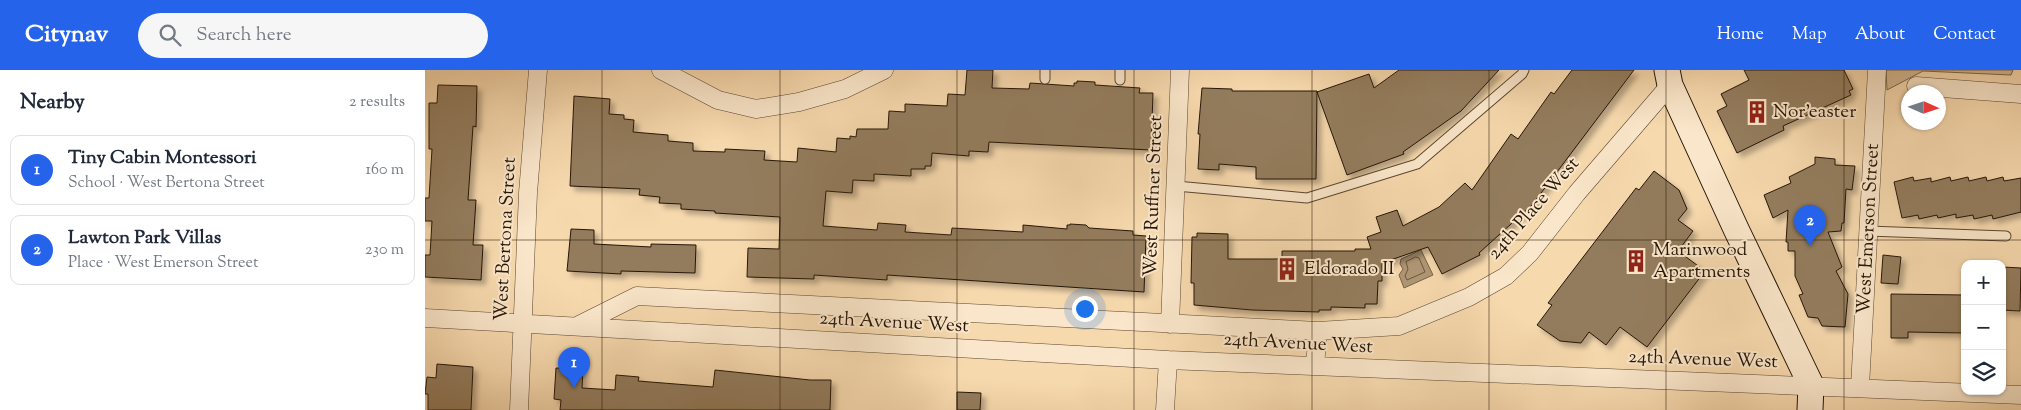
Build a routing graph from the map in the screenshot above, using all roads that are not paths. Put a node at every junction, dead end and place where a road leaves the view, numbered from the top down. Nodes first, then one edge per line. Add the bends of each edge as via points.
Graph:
1 (538, 70) edge
2 (661, 70) edge
3 (884, 70) edge
4 (1120, 70) edge
5 (1180, 70) edge
6 (1524, 70) edge
7 (1877, 70) edge
8 (1668, 77) edge
9 (1120, 80) dead end
10 (1946, 88) edge
11 (2021, 94) edge
12 (1176, 186) junction
13 (1868, 231) junction
14 (2006, 236) dead end
15 (425, 318) edge
16 (523, 324) junction
17 (1169, 324) junction
18 (574, 327) junction
19 (1318, 331) junction
20 (1168, 360) junction
21 (1315, 366) junction
22 (1811, 385) junction
23 (1861, 387) junction
24 (2021, 395) edge
25 (519, 410) edge
26 (1165, 410) edge
27 (1810, 410) edge

1 - 16 street, West Bertona Street via 528,193
2 - 3 street via 717,100 756,109 799,102 845,89
4 - 9 lane
5 - 12 street, West Ruffner Street
6 - 12 lane via 1417,164 1307,198
7 - 13 street, West Emerson Street
8 - 19 street, 24th Place West via 1530,253 1506,276 1463,300 1399,326
8 - 22 street
10 - 11 street
12 - 17 street, West Ruffner Street
13 - 14 lane
13 - 23 street, West Emerson Street
15 - 16 street, 24th Avenue West
16 - 18 street, 24th Avenue West
16 - 25 street, West Bertona Street
17 - 18 street, 24th Avenue West via 637,296
17 - 19 street, 24th Avenue West
18 - 20 street, 24th Avenue West
19 - 21 street
20 - 21 street, 24th Avenue West
20 - 26 street
21 - 22 street, 24th Avenue West
22 - 23 street, 24th Avenue West
22 - 27 street
23 - 24 street, 24th Avenue West

